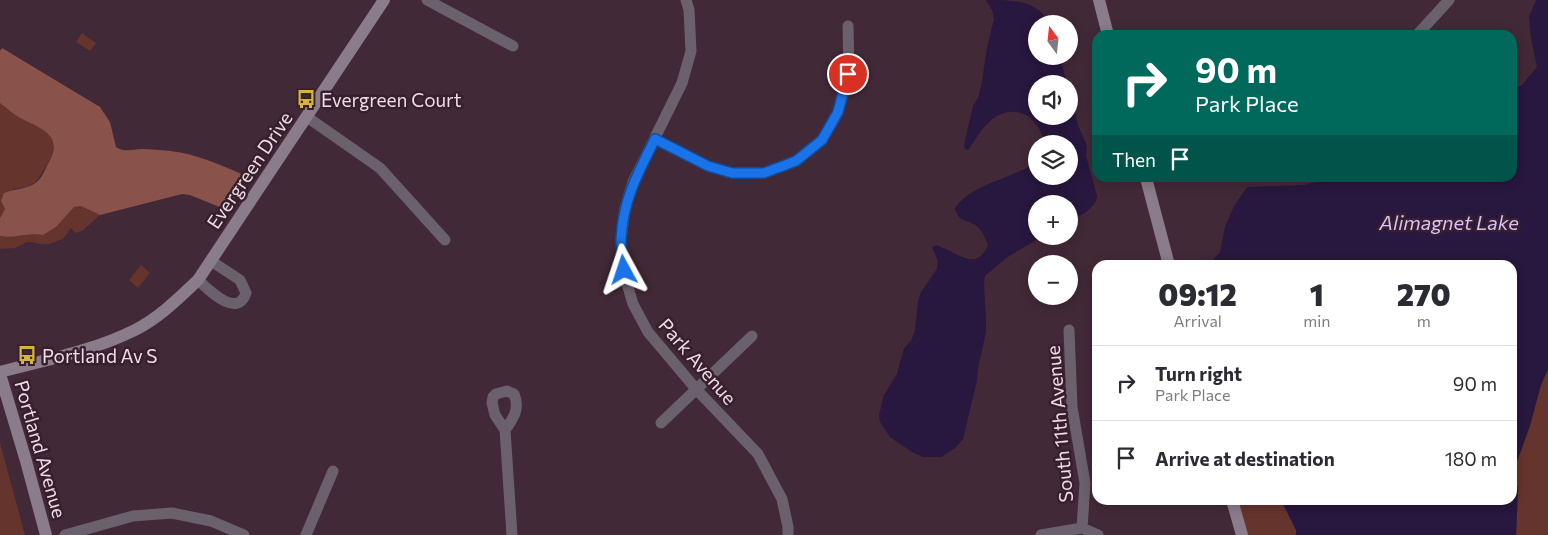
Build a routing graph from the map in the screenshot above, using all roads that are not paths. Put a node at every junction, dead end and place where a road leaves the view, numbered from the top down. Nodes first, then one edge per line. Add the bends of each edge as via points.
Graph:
1 (384, 0) edge
2 (427, 0) edge
3 (686, 0) edge
4 (1099, 0) edge
5 (1449, 0) edge
6 (848, 26) dead end
7 (1107, 30) edge
8 (1422, 30) edge
9 (513, 46) dead end
10 (307, 117) junction
11 (655, 139) junction
12 (1147, 182) edge
13 (445, 240) dead end
14 (1168, 260) edge
15 (211, 261) junction
16 (198, 280) junction
17 (1069, 330) dead end
18 (752, 336) dead end
19 (0, 373) edge
20 (696, 389) junction
21 (662, 423) dead end
22 (505, 430) dead end
23 (334, 471) dead end
24 (1233, 505) edge
25 (1082, 528) junction
26 (46, 535) edge
27 (65, 535) edge
28 (244, 535) edge
29 (306, 535) edge
30 (512, 535) edge
31 (788, 535) edge
32 (1042, 535) edge
33 (1098, 535) edge
34 (1242, 535) edge

1 - 10 street, Evergreen Drive
2 - 9 street
3 - 11 street, Park Avenue via 690,10 691,51 682,83
4 - 7 street
5 - 8 street
6 - 11 street via 848,74 838,112 822,140 796,161 764,173 732,173 708,166
10 - 13 street via 380,168
10 - 15 street, Evergreen Drive
11 - 20 street, Park Avenue via 625,208 621,240 624,270 633,304 648,332
12 - 14 street
15 - 16 street, Evergreen Drive
15 - 16 street via 240,280 246,293 244,300 231,304
16 - 19 street, Evergreen Drive via 136,329 95,346
17 - 25 street, South 11th Avenue via 1072,407 1085,483
18 - 20 street
19 - 26 street, Portland Avenue
20 - 21 street
20 - 31 street, Park Avenue via 758,454 782,499
22 - 30 street
23 - 29 street
24 - 34 street
25 - 32 street
25 - 33 street, South 11th Avenue
27 - 28 street via 133,516 172,513 210,521

